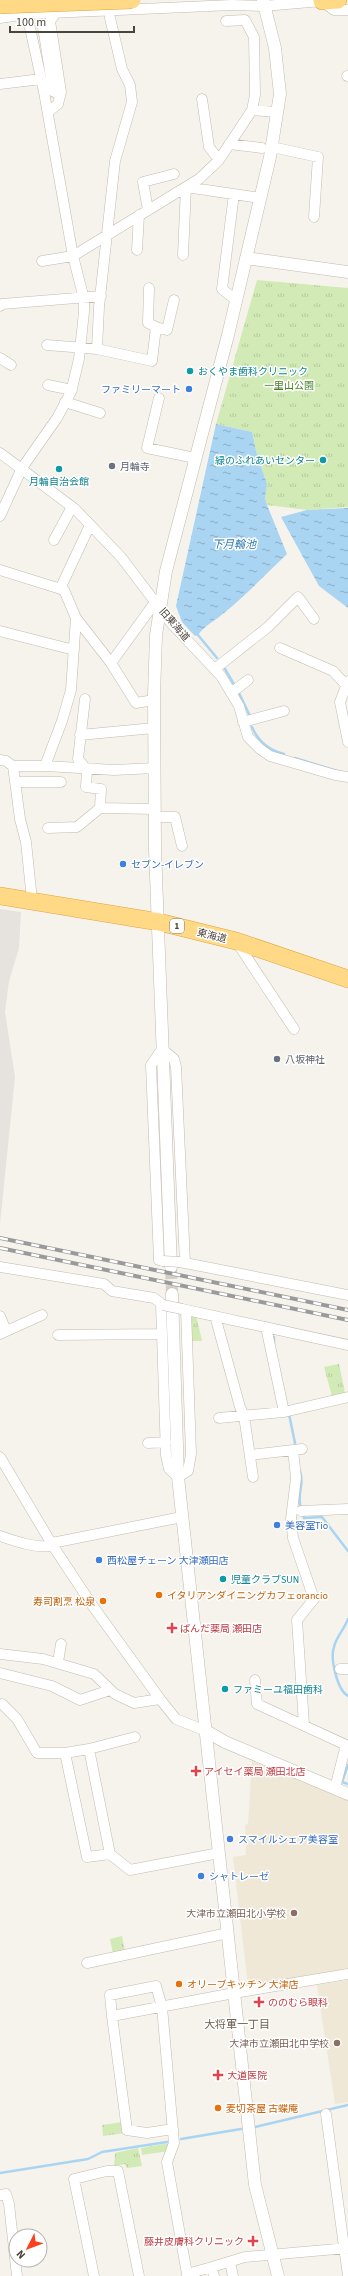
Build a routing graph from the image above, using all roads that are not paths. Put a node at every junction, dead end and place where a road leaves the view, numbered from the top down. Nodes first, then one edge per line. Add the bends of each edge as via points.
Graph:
1 (132, 0) edge
2 (330, 0) edge
3 (264, 3) edge
4 (0, 5) edge
5 (348, 10) edge
6 (101, 12) junction
7 (28, 14) junction
8 (56, 14) junction
9 (111, 15) junction
10 (0, 18) edge
11 (226, 21) dead end
12 (44, 27) dead end
13 (41, 79) junction
14 (0, 84) edge
15 (130, 85) junction
16 (54, 91) joint
17 (202, 99) dead end
18 (252, 110) junction
19 (48, 112) junction
20 (278, 112) junction
21 (229, 144) junction
22 (267, 147) junction
23 (219, 160) junction
24 (174, 174) dead end
25 (186, 186) junction
26 (234, 194) junction
27 (260, 198) junction
28 (144, 213) junction
29 (314, 217) dead end
30 (108, 233) junction
31 (137, 250) dead end
32 (183, 255) dead end
33 (73, 256) junction
34 (246, 258) junction
35 (42, 262) dead end
36 (348, 272) edge
37 (149, 288) dead end
38 (101, 296) junction
39 (84, 299) junction
40 (174, 300) dead end
41 (236, 300) junction
42 (0, 306) edge
43 (156, 326) junction
44 (47, 345) dead end
45 (81, 348) junction
46 (97, 350) junction
47 (0, 358) edge
48 (11, 365) dead end
49 (48, 385) dead end
50 (72, 390) junction
51 (159, 398) dead end
52 (65, 402) junction
53 (100, 412) dead end
54 (0, 453) edge
55 (195, 458) junction
56 (22, 468) junction
57 (72, 508) junction
58 (0, 516) edge
59 (90, 525) junction
60 (54, 540) dead end
61 (0, 570) edge
62 (60, 589) junction
63 (158, 604) junction
64 (76, 618) junction
65 (314, 619) dead end
66 (0, 631) edge
67 (280, 648) dead end
68 (74, 650) junction
69 (111, 663) junction
70 (216, 668) junction
71 (248, 680) dead end
72 (347, 683) edge
73 (231, 693) junction
74 (85, 699) dead end
75 (154, 700) junction
76 (284, 711) dead end
77 (346, 720) edge
78 (243, 722) junction
79 (154, 728) junction
80 (80, 735) junction
81 (348, 742) edge
82 (0, 760) edge
83 (13, 766) junction
84 (45, 766) junction
85 (86, 768) junction
86 (155, 768) junction
87 (348, 777) edge
88 (15, 782) junction
89 (61, 782) dead end
90 (100, 808) junction
91 (155, 813) junction
92 (48, 828) dead end
93 (182, 846) dead end
94 (0, 896) edge
95 (32, 900) junction
96 (159, 922) junction
97 (236, 941) junction
98 (348, 979) edge
99 (294, 1029) dead end
100 (175, 1263) joint
101 (0, 1267) edge
102 (172, 1294) tunnel mouth
103 (348, 1295) edge
104 (162, 1304) junction
105 (184, 1309) junction
106 (42, 1315) dead end
107 (0, 1316) edge
108 (215, 1316) junction
109 (266, 1327) junction
110 (3, 1332) edge
111 (161, 1334) junction
112 (58, 1335) dead end
113 (348, 1345) edge
114 (348, 1397) edge
115 (288, 1411) junction
116 (244, 1416) junction
117 (219, 1418) dead end
118 (166, 1442) junction
119 (148, 1443) dead end
120 (250, 1455) junction
121 (0, 1457) edge
122 (253, 1477) dead end
123 (178, 1478) junction
124 (348, 1509) edge
125 (304, 1511) dead end
126 (182, 1517) junction
127 (0, 1536) edge
128 (52, 1544) junction
129 (61, 1644) dead end
130 (0, 1654) edge
131 (58, 1662) junction
132 (0, 1673) edge
133 (255, 1680) dead end
134 (110, 1690) junction
135 (160, 1699) junction
136 (2, 1704) dead end
137 (304, 1725) junction
138 (206, 1731) junction
139 (135, 1737) dead end
140 (89, 1749) junction
141 (65, 1753) junction
142 (335, 1788) junction
143 (348, 1794) edge
144 (219, 1853) junction
145 (110, 1854) junction
146 (228, 1933) junction
147 (87, 1963) dead end
148 (348, 1974) edge
149 (234, 1993) junction
150 (162, 2007) junction
151 (112, 2016) junction
152 (326, 2114) dead end
153 (173, 2129) junction
154 (0, 2195) edge
155 (346, 2249) edge
156 (271, 2255) junction
157 (230, 2262) junction
158 (213, 2272) edge
159 (184, 2275) edge
160 (17, 2276) edge
161 (94, 2276) edge
162 (139, 2276) edge
163 (233, 2276) edge
164 (278, 2276) edge
165 (348, 2276) edge

1 - 4 highway, bridge
2 - 3 street
2 - 5 street via 334,10
3 - 9 street
3 - 20 street via 275,48 280,94
6 - 8 street
6 - 9 street
6 - 15 street via 117,70
7 - 8 street
7 - 10 street
7 - 13 street
8 - 19 street via 50,21 61,92 58,104
9 - 15 street
11 - 18 street via 245,20 254,36 255,95
12 - 16 street
13 - 14 street
13 - 19 street
15 - 30 street via 132,102 115,161
16 - 19 street
17 - 23 street via 209,147
18 - 20 street
18 - 21 street
19 - 33 street
20 - 22 street
21 - 22 street
21 - 23 street
22 - 27 street
22 - 29 street via 318,157
23 - 25 street via 199,179
24 - 28 street via 143,182
25 - 26 street
25 - 28 street
25 - 32 street
26 - 27 street
26 - 41 street via 222,289
27 - 34 street
28 - 30 street
28 - 31 street
30 - 33 street
30 - 38 street
33 - 35 street
33 - 39 street
34 - 36 street
34 - 41 street
37 - 43 street via 148,323
38 - 39 street
38 - 46 street
39 - 42 street
39 - 45 street
40 - 43 street via 167,330
41 - 55 street
43 - 46 street via 152,362
44 - 45 street
45 - 46 street
45 - 50 street
47 - 48 street
49 - 50 street
50 - 52 street
51 - 55 street via 147,448
52 - 53 street
52 - 56 street via 57,418
54 - 56 street, 旧東海道
55 - 63 street
56 - 57 street, 旧東海道
56 - 58 street
57 - 59 street, 旧東海道
57 - 60 street
59 - 62 street
59 - 63 street, 旧東海道 via 121,557
61 - 62 street
62 - 64 street via 64,590
63 - 69 street
63 - 70 street, 旧東海道 via 171,623
63 - 75 street
64 - 68 street
64 - 69 street
65 - 70 street via 298,598 268,627
66 - 68 street
67 - 72 street via 333,671
68 - 84 street via 71,690
69 - 75 street via 136,703
70 - 73 street, 旧東海道
71 - 73 street
72 - 77 street via 340,702
73 - 78 street, 旧東海道 via 239,706
74 - 80 street
75 - 79 street
76 - 78 street
77 - 81 street
78 - 87 street, 旧東海道 via 248,737 270,756
79 - 80 street
79 - 86 street
80 - 85 street via 78,759
82 - 83 street
83 - 84 street
83 - 88 street
84 - 85 street
85 - 86 street
85 - 90 street via 86,787 101,790
86 - 91 street
88 - 89 street
88 - 95 street via 19,831 26,842
90 - 91 street
90 - 92 street via 77,827
91 - 93 street via 175,817
91 - 96 street
94 - 95 highway, 東海道 / 1
95 - 96 highway, 東海道 / 1
96 - 97 highway, 東海道 / 1
96 - 100 street via 162,1048
97 - 98 highway, 東海道 / 1
97 - 99 street
100 - 103 street
101 - 104 street via 104,1284 112,1291 154,1298
102 - 123 street
104 - 105 street, bridge
104 - 111 street
105 - 108 street
105 - 123 street via 191,1454 188,1471
106 - 110 street
107 - 110 street
108 - 109 street
108 - 116 street
109 - 113 street
109 - 115 street
111 - 112 street
111 - 118 street
114 - 115 street
115 - 116 street
116 - 117 street
116 - 120 street
118 - 119 street
118 - 123 street via 168,1469
120 - 122 street
120 - 137 street via 296,1449 292,1538 314,1599 297,1620
121 - 128 street
123 - 126 street
124 - 125 street
126 - 128 street
126 - 138 street
127 - 128 street via 19,1543 44,1547
128 - 135 street via 96,1612
129 - 131 street
130 - 131 street
131 - 134 street via 94,1674
132 - 134 street via 52,1686 80,1700
133 - 137 street via 257,1704
134 - 135 street via 134,1703
135 - 138 street via 176,1719
136 - 141 street via 17,1719 37,1753
137 - 142 street via 346,1745
138 - 142 street via 225,1742
138 - 144 street
139 - 140 street
140 - 141 street
140 - 145 street
141 - 145 street via 87,1857
142 - 143 street
144 - 145 street via 130,1870
144 - 146 street
146 - 147 street
146 - 149 street
148 - 149 street
149 - 150 street
149 - 156 street via 255,2185
150 - 151 street
150 - 151 street via 156,1986 110,1995
150 - 153 street
151 - 153 street via 127,2130 147,2133
152 - 155 street
153 - 159 street via 174,2143 167,2162
154 - 160 street via 6,2194 9,2204
155 - 156 street
155 - 165 street
156 - 157 street via 245,2257
156 - 164 street
157 - 158 street
157 - 163 street
158 - 159 street
161 - 162 street via 74,2179 107,2171 118,2171

